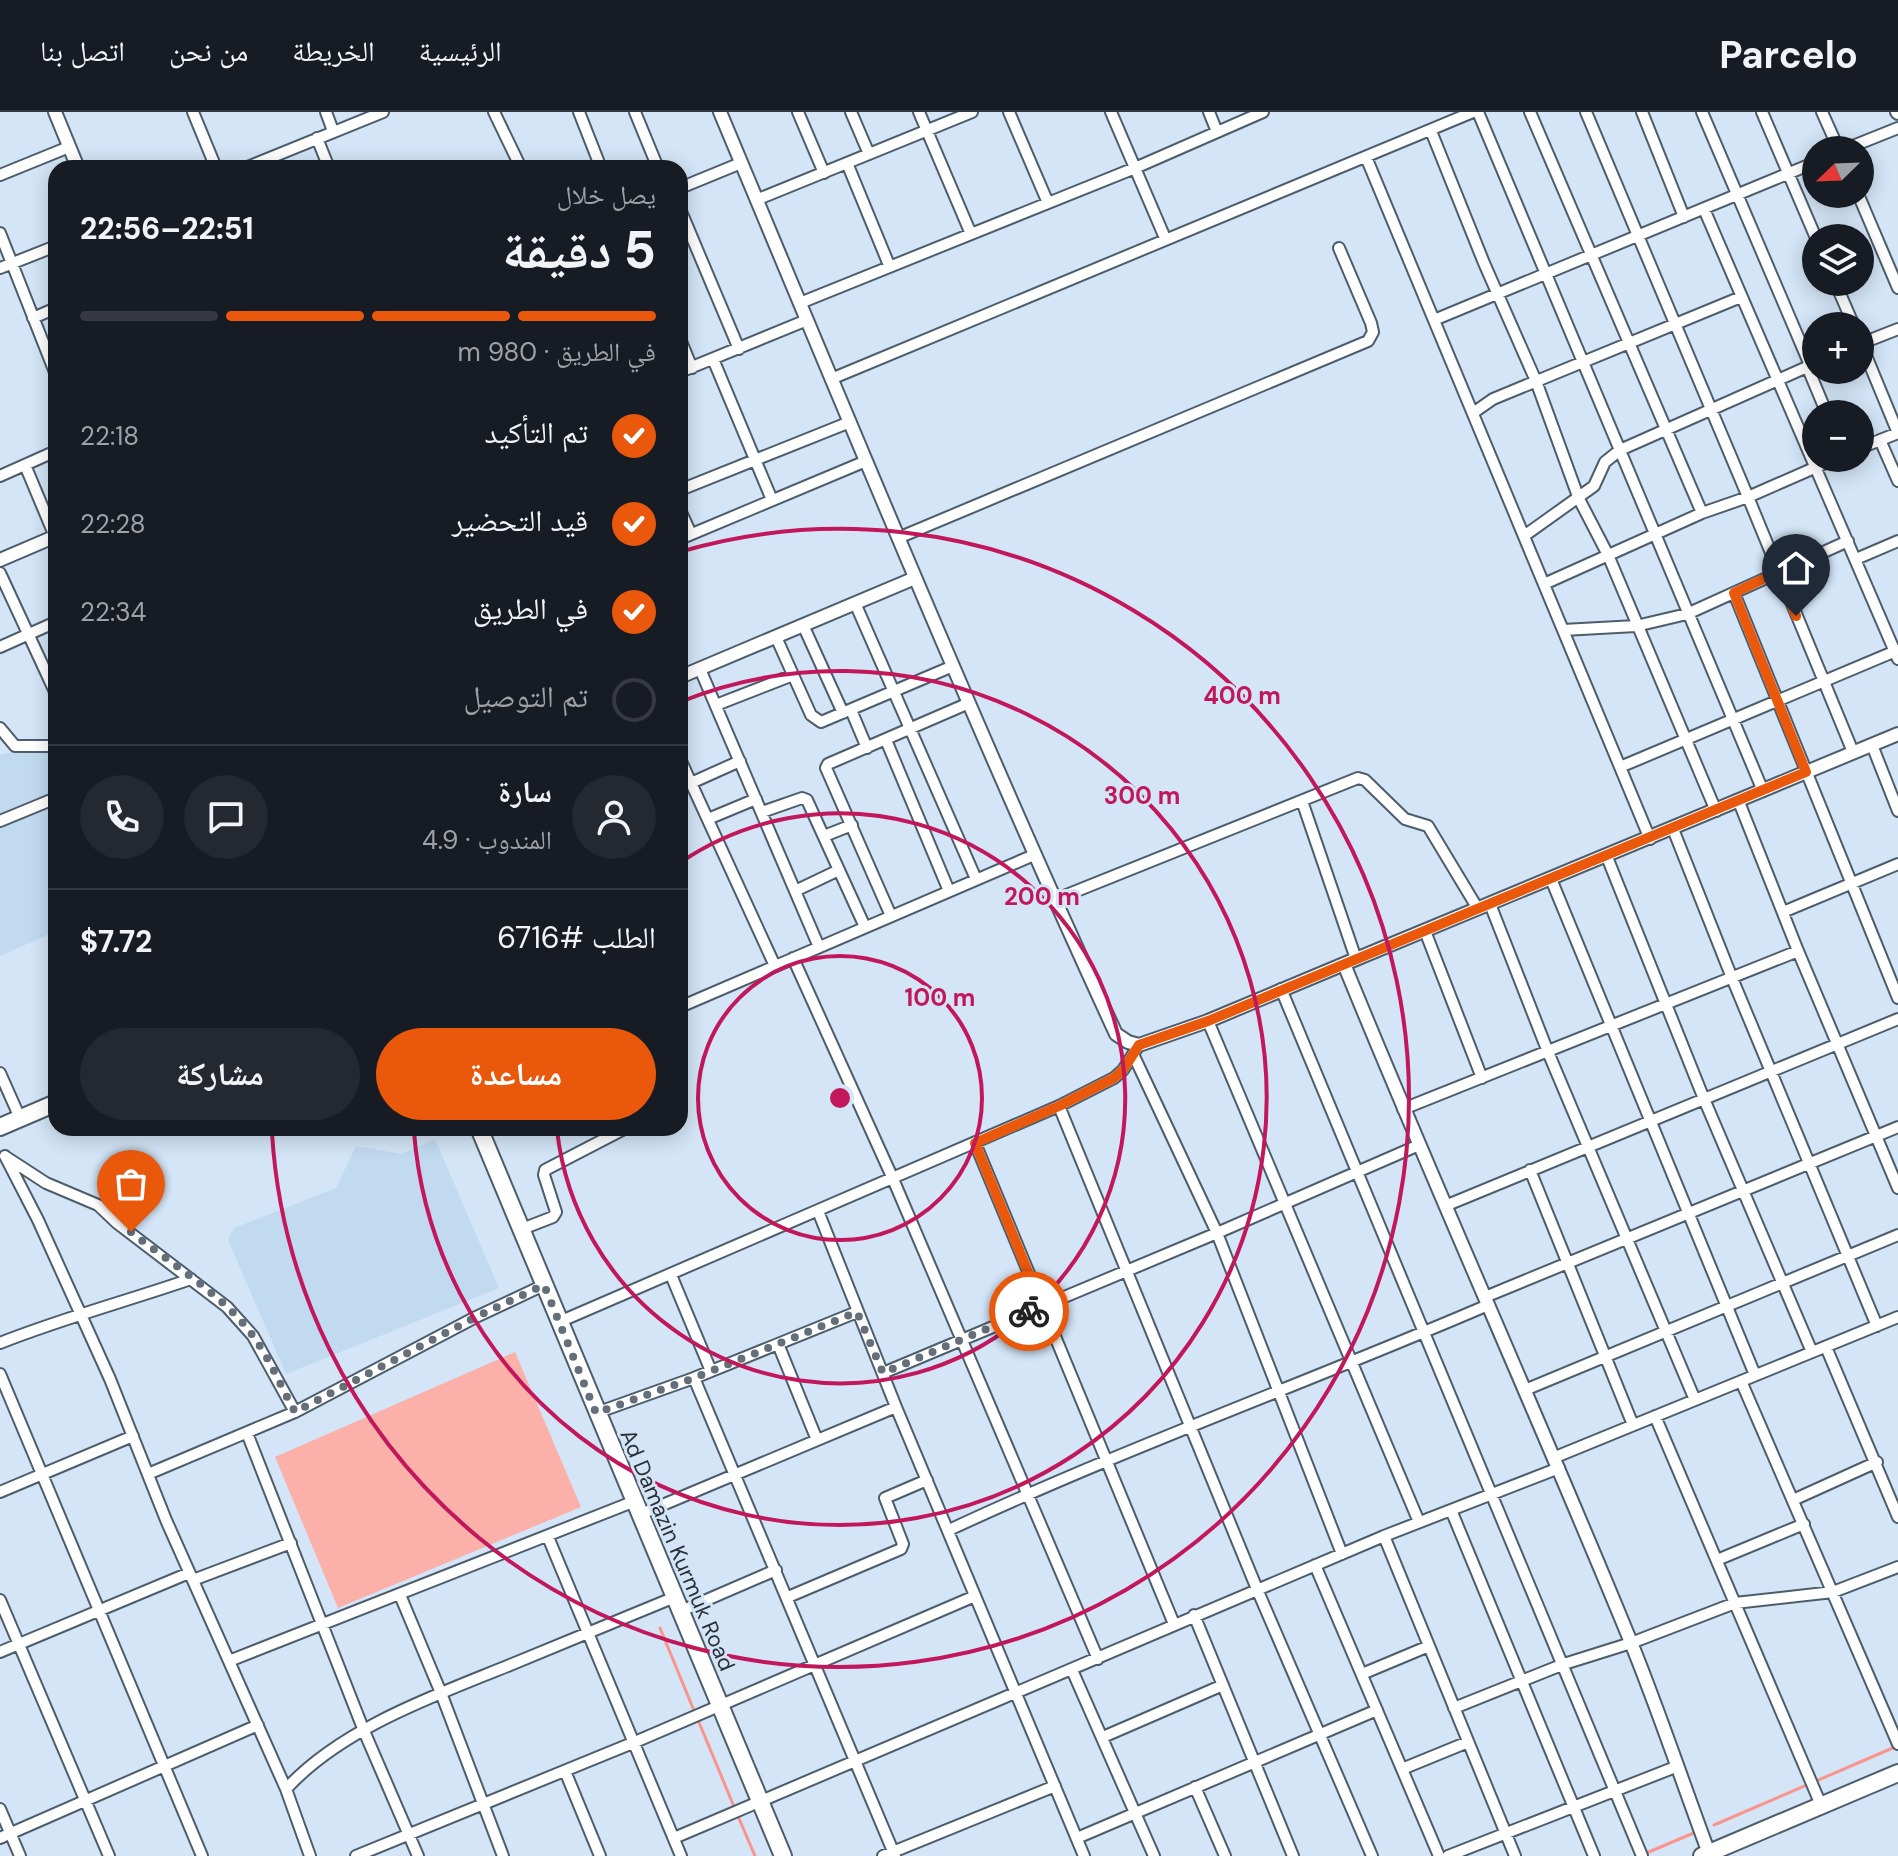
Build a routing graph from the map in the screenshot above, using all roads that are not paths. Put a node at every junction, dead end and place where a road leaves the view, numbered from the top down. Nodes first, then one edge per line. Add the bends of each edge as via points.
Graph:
1 (55, 112) edge
2 (193, 112) edge
3 (326, 112) edge
4 (383, 112) edge
5 (494, 112) edge
6 (579, 112) edge
7 (635, 112) edge
8 (720, 112) edge
9 (798, 112) edge
10 (851, 112) edge
11 (919, 112) edge
12 (972, 112) edge
13 (1009, 112) edge
14 (1111, 112) edge
15 (1209, 112) edge
16 (1263, 112) edge
17 (1476, 112) edge
18 (1530, 112) edge
19 (1586, 112) edge
20 (1642, 112) edge
21 (1702, 112) edge
22 (1762, 112) edge
23 (1822, 112) edge
24 (1898, 128) edge
25 (333, 131) junction
26 (927, 131) junction
27 (1431, 131) junction
28 (1217, 132) junction
29 (1834, 136) edge
30 (1874, 137) edge
31 (317, 138) junction
32 (69, 147) junction
33 (869, 154) junction
34 (1366, 157) junction
35 (75, 160) edge
36 (213, 160) edge
37 (264, 160) edge
38 (326, 160) edge
39 (517, 160) edge
40 (598, 160) edge
41 (655, 160) edge
42 (741, 163) junction
43 (847, 163) junction
44 (1135, 168) junction
45 (1802, 168) edge
46 (824, 173) junction
47 (1789, 173) junction
48 (0, 175) edge
49 (688, 185) edge
50 (1737, 194) junction
51 (756, 200) junction
52 (1048, 203) junction
53 (1864, 208) edge
54 (1704, 209) junction
55 (1684, 217) junction
56 (1810, 224) edge
57 (688, 228) edge
58 (0, 233) edge
59 (971, 234) junction
60 (1639, 237) junction
61 (1165, 238) junction
62 (1339, 248) dead end
63 (48, 249) edge
64 (1592, 256) junction
65 (13, 263) junction
66 (889, 265) junction
67 (0, 268) edge
68 (1546, 275) junction
69 (1898, 288) edge
70 (1499, 294) junction
71 (1741, 297) junction
72 (800, 303) junction
73 (48, 311) edge
74 (33, 318) junction
75 (807, 320) junction
76 (1434, 320) junction
77 (1676, 326) junction
78 (1898, 329) edge
79 (1874, 338) edge
80 (1630, 344) junction
81 (1802, 344) edge
82 (739, 349) junction
83 (48, 355) edge
84 (688, 358) edge
85 (713, 359) junction
86 (1584, 364) junction
87 (692, 368) junction
88 (688, 369) edge
89 (1802, 369) edge
90 (1874, 376) edge
91 (831, 379) junction
92 (1777, 379) junction
93 (1536, 381) junction
94 (1711, 409) junction
95 (1473, 413) junction
96 (850, 422) junction
97 (1667, 430) junction
98 (1898, 433) edge
99 (1802, 435) edge
100 (1880, 440) junction
101 (1874, 442) edge
102 (1620, 450) junction
103 (48, 455) edge
104 (756, 460) junction
105 (866, 461) junction
106 (25, 465) junction
107 (1807, 472) edge
108 (1819, 472) edge
109 (0, 476) edge
110 (1898, 481) edge
111 (688, 487) edge
112 (1748, 497) junction
113 (1579, 499) junction
114 (772, 500) junction
115 (1702, 513) junction
116 (48, 518) edge
117 (1654, 534) junction
118 (688, 535) edge
119 (1524, 536) junction
120 (898, 538) junction
121 (48, 540) edge
122 (1848, 541) junction
123 (1898, 541) edge
124 (1608, 555) junction
125 (1856, 559) junction
126 (0, 560) edge
127 (1778, 572) junction
128 (0, 573) edge
129 (915, 578) junction
130 (1544, 584) junction
131 (1734, 593) junction
132 (855, 603) junction
133 (1687, 614) junction
134 (48, 625) edge
135 (803, 625) junction
136 (1636, 626) junction
137 (1563, 630) junction
138 (30, 633) junction
139 (776, 637) junction
140 (0, 647) edge
141 (1897, 653) edge
142 (953, 666) junction
143 (700, 669) junction
144 (688, 674) edge
145 (48, 675) edge
146 (793, 675) junction
147 (1824, 681) junction
148 (895, 691) junction
149 (1778, 700) junction
150 (969, 703) junction
151 (716, 705) junction
152 (847, 711) junction
153 (1732, 719) junction
154 (0, 728) edge
155 (910, 728) junction
156 (1898, 734) edge
157 (1686, 739) junction
158 (886, 740) junction
159 (1872, 745) junction
160 (48, 746) edge
161 (867, 748) junction
162 (1853, 752) junction
163 (740, 761) junction
164 (1620, 767) junction
165 (1806, 772) junction
166 (688, 776) edge
167 (691, 783) junction
168 (1763, 791) junction
169 (756, 799) junction
170 (48, 801) edge
171 (1302, 801) junction
172 (1739, 802) junction
173 (1716, 811) junction
174 (1898, 811) edge
175 (762, 812) junction
176 (708, 819) junction
177 (0, 821) edge
178 (852, 825) junction
179 (1673, 829) junction
180 (824, 836) junction
181 (1650, 839) junction
182 (1034, 855) junction
183 (1607, 857) junction
184 (1898, 864) edge
185 (839, 870) junction
186 (976, 879) junction
187 (1551, 879) junction
188 (1851, 883) junction
189 (795, 891) junction
190 (949, 891) junction
191 (1054, 900) junction
192 (1484, 906) junction
193 (1783, 912) junction
194 (891, 916) junction
195 (865, 927) junction
196 (1425, 931) junction
197 (819, 947) junction
198 (1798, 951) junction
199 (793, 958) junction
200 (1350, 961) junction
201 (775, 966) junction
202 (1732, 978) junction
203 (1281, 989) junction
204 (1898, 998) edge
205 (688, 1004) edge
206 (1665, 1004) junction
207 (1898, 1019) edge
208 (1208, 1021) junction
209 (1610, 1026) junction
210 (1838, 1043) junction
211 (1136, 1049) junction
212 (1548, 1052) junction
213 (1771, 1071) junction
214 (0, 1073) edge
215 (1482, 1078) junction
216 (1704, 1099) junction
217 (48, 1106) edge
218 (1059, 1106) junction
219 (1403, 1109) junction
220 (20, 1118) junction
221 (1649, 1121) junction
222 (0, 1127) edge
223 (1898, 1127) edge
224 (482, 1136) edge
225 (611, 1136) edge
226 (1876, 1136) junction
227 (975, 1143) junction
228 (1419, 1145) junction
229 (1588, 1146) junction
230 (2, 1155) edge
231 (1809, 1163) junction
232 (1530, 1170) junction
233 (1356, 1172) junction
234 (893, 1179) junction
235 (1898, 1188) edge
236 (1743, 1191) junction
237 (1286, 1202) junction
238 (1445, 1206) junction
239 (818, 1211) junction
240 (1687, 1213) junction
241 (522, 1229) junction
242 (1217, 1233) junction
243 (1898, 1235) edge
244 (1627, 1238) junction
245 (1847, 1256) junction
246 (1566, 1263) junction
247 (1126, 1271) junction
248 (671, 1275) junction
249 (191, 1279) junction
250 (1782, 1283) junction
251 (544, 1285) junction
252 (1486, 1301) junction
253 (1042, 1306) junction
254 (1727, 1306) junction
255 (857, 1312) junction
256 (80, 1313) junction
257 (1898, 1317) edge
258 (559, 1322) junction
259 (1877, 1326) junction
260 (1667, 1331) junction
261 (1425, 1332) junction
262 (962, 1338) junction
263 (0, 1343) edge
264 (778, 1344) junction
265 (1826, 1347) junction
266 (1812, 1352) junction
267 (1606, 1357) junction
268 (1353, 1361) junction
269 (711, 1371) junction
270 (883, 1373) junction
271 (0, 1374) edge
272 (1755, 1375) junction
273 (694, 1378) junction
274 (1741, 1381) junction
275 (1525, 1390) junction
276 (1279, 1392) junction
277 (1695, 1400) junction
278 (896, 1407) junction
279 (295, 1412) junction
280 (596, 1413) junction
281 (1655, 1416) junction
282 (1633, 1425) junction
283 (1191, 1427) junction
284 (247, 1433) junction
285 (133, 1436) junction
286 (817, 1440) junction
287 (1106, 1460) junction
288 (1877, 1462) junction
289 (1556, 1463) junction
290 (43, 1473) junction
291 (148, 1474) junction
292 (735, 1474) junction
293 (927, 1480) junction
294 (0, 1492) edge
295 (1028, 1493) junction
296 (1491, 1494) junction
297 (1793, 1500) junction
298 (638, 1507) junction
299 (1451, 1510) junction
300 (1898, 1517) edge
301 (1419, 1522) junction
302 (1804, 1524) junction
303 (949, 1530) junction
304 (1384, 1536) junction
305 (548, 1537) junction
306 (291, 1543) junction
307 (1342, 1554) junction
308 (1717, 1560) junction
309 (1315, 1565) junction
310 (1898, 1567) edge
311 (776, 1570) junction
312 (191, 1576) junction
313 (1257, 1589) junction
314 (1833, 1592) junction
315 (400, 1595) junction
316 (975, 1596) junction
317 (788, 1597) junction
318 (0, 1600) edge
319 (1735, 1603) junction
320 (678, 1604) junction
321 (99, 1611) junction
322 (1194, 1615) junction
323 (324, 1624) junction
324 (1174, 1624) junction
325 (589, 1633) junction
326 (1631, 1643) junction
327 (18, 1644) junction
328 (1429, 1646) junction
329 (0, 1652) edge
330 (1098, 1659) junction
331 (229, 1661) junction
332 (816, 1664) junction
333 (1564, 1664) junction
334 (1072, 1670) junction
335 (1362, 1674) junction
336 (1523, 1680) junction
337 (1223, 1685) junction
338 (441, 1693) junction
339 (1016, 1693) junction
340 (719, 1705) junction
341 (1454, 1708) junction
342 (1377, 1710) junction
343 (258, 1725) junction
344 (364, 1731) junction
345 (1318, 1734) junction
346 (1103, 1737) junction
347 (635, 1742) junction
348 (1468, 1742) junction
349 (1898, 1744) edge
350 (854, 1761) junction
351 (1255, 1762) junction
352 (164, 1766) junction
353 (1678, 1766) junction
354 (1402, 1769) junction
355 (565, 1771) junction
356 (1898, 1773) edge
357 (1055, 1786) junction
358 (1195, 1787) junction
359 (286, 1789) junction
360 (1616, 1790) junction
361 (86, 1801) junction
362 (760, 1802) junction
363 (482, 1805) junction
364 (1821, 1805) junction
365 (1573, 1807) junction
366 (0, 1809) edge
367 (1135, 1813) junction
368 (1505, 1834) junction
369 (409, 1835) junction
370 (5, 1836) edge
371 (674, 1838) junction
372 (1077, 1838) junction
373 (890, 1855) edge
374 (1707, 1855) edge
375 (20, 1856) edge
376 (109, 1856) edge
377 (202, 1856) edge
378 (309, 1856) edge
379 (356, 1856) edge
380 (418, 1856) edge
381 (503, 1856) edge
382 (600, 1856) edge
383 (681, 1856) edge
384 (783, 1856) edge
385 (1084, 1856) edge
386 (1154, 1856) edge
387 (1225, 1856) edge
388 (1293, 1856) edge
389 (1372, 1856) edge
390 (1439, 1856) edge
391 (1448, 1856) edge
392 (1515, 1856) edge
393 (1594, 1856) edge
394 (1642, 1856) edge

1 - 32 street
2 - 36 street
3 - 25 street
4 - 25 street
5 - 39 street
6 - 40 street
7 - 41 street
8 - 42 street
9 - 46 street
10 - 33 street
11 - 26 street
12 - 26 street
13 - 52 street
14 - 44 street
15 - 28 street
16 - 28 street
17 - 27 street
17 - 68 street
18 - 64 street
19 - 60 street
20 - 55 street
21 - 50 street
22 - 47 street
23 - 29 street
24 - 30 street
25 - 31 street
26 - 33 street
26 - 59 street
27 - 34 street
27 - 70 street
28 - 44 street
31 - 37 street
31 - 38 street
32 - 35 street
32 - 48 street
33 - 43 street
34 - 61 street
34 - 76 street
42 - 49 street
42 - 51 street
43 - 46 street
43 - 66 street
44 - 52 street
44 - 61 street
45 - 47 street
46 - 51 street
47 - 50 street
47 - 56 street
50 - 54 street
50 - 81 street
51 - 72 street
52 - 59 street
53 - 69 street
54 - 55 street
54 - 71 street
55 - 60 street
57 - 82 street
58 - 65 street
59 - 66 street
60 - 64 street
60 - 77 street
61 - 91 street
62 - 120 street via 1371,323 1368,341
63 - 65 street
64 - 68 street
64 - 80 street
65 - 67 street
65 - 74 street
66 - 72 street
68 - 70 street
68 - 86 street
70 - 76 street
70 - 93 street
71 - 77 street
71 - 92 street
72 - 75 street
73 - 74 street
74 - 83 street
75 - 82 street
75 - 91 street
76 - 95 street
77 - 80 street
77 - 94 street
78 - 79 street
80 - 86 street
80 - 97 street
82 - 85 street
84 - 87 street
85 - 87 street
85 - 104 street
86 - 93 street
86 - 102 street
87 - 88 street
89 - 92 street
90 - 98 street
91 - 96 street
92 - 94 street
92 - 99 street
93 - 95 street
93 - 113 street
94 - 97 street
94 - 112 street
95 - 119 street
96 - 104 street
96 - 105 street
97 - 102 street
97 - 115 street
98 - 100 street
100 - 101 street
100 - 110 street
102 - 113 street
102 - 117 street
103 - 106 street
104 - 111 street
104 - 114 street
105 - 114 street
105 - 120 street
106 - 109 street
106 - 116 street
107 - 112 street
108 - 122 street
112 - 115 street
112 - 127 street
113 - 119 street
113 - 124 street
114 - 118 street
115 - 117 street
117 - 124 street
117 - 133 street
119 - 130 street
120 - 129 street
121 - 126 street
122 - 125 street
122 - 127 street
123 - 125 street
124 - 130 street
124 - 136 street
125 - 141 street
127 - 131 street
127 - 147 street
128 - 138 street
129 - 132 street
129 - 142 street
130 - 137 street
131 - 133 street
131 - 149 street
132 - 135 street
132 - 148 street
133 - 136 street
133 - 153 street
134 - 138 street
135 - 139 street
135 - 152 street
136 - 137 street
136 - 157 street
137 - 164 street
138 - 140 street
138 - 145 street
139 - 143 street
139 - 146 street
141 - 147 street
142 - 148 street
142 - 150 street
143 - 144 street
143 - 151 street
146 - 151 street
146 - 152 street via 816,721
147 - 149 street
147 - 162 street
148 - 152 street
148 - 155 street
149 - 153 street
149 - 165 street
150 - 155 street
150 - 182 street
151 - 163 street
152 - 161 street
153 - 157 street
153 - 168 street
154 - 160 street via 15,746
155 - 158 street
155 - 186 street
156 - 159 street
157 - 164 street
157 - 173 street
158 - 161 street
158 - 190 street
159 - 162 street
159 - 174 street
161 - 178 street via 826,768
162 - 165 street
163 - 167 street
163 - 169 street
164 - 181 street
165 - 168 street
165 - 188 street
166 - 167 street
167 - 176 street
168 - 172 street
169 - 175 street
169 - 176 street
170 - 177 street
171 - 191 street
171 - 192 street via 1351,779 1365,780 1405,819 1428,826
171 - 200 street
172 - 173 street
172 - 193 street
173 - 179 street
175 - 180 street via 805,798
175 - 189 street
176 - 201 street
178 - 180 street
178 - 194 street
179 - 181 street
179 - 202 street
180 - 185 street
181 - 183 street
182 - 186 street
182 - 191 street
183 - 187 street
183 - 206 street
184 - 188 street
185 - 189 street
185 - 195 street
186 - 190 street
187 - 192 street
187 - 209 street
188 - 193 street
188 - 204 street
189 - 197 street
190 - 194 street
191 - 211 street via 1116,1034
192 - 196 street
192 - 212 street
193 - 198 street
194 - 195 street
195 - 197 street
196 - 200 street
196 - 215 street
197 - 199 street
198 - 202 street
198 - 210 street
199 - 201 street
199 - 234 street
200 - 203 street
200 - 219 street
201 - 205 street
202 - 206 street
202 - 213 street
203 - 208 street
203 - 233 street
206 - 209 street
206 - 216 street
207 - 210 street
208 - 211 street
208 - 237 street
209 - 212 street
209 - 221 street
210 - 213 street
210 - 226 street
211 - 218 street via 1114,1078
211 - 242 street
212 - 215 street
212 - 229 street
213 - 216 street
213 - 231 street
214 - 220 street
215 - 219 street
216 - 221 street
216 - 236 street
217 - 220 highway
218 - 227 street
218 - 247 street
219 - 228 street
220 - 222 highway
221 - 229 street
221 - 240 street
223 - 226 street
224 - 241 highway, Ad Damazin Kurmuk Road
225 - 241 street via 545,1170 556,1212
226 - 231 street
226 - 235 street
227 - 234 street
227 - 253 street
228 - 233 street
228 - 238 street
229 - 232 street
229 - 244 street
230 - 249 street via 46,1183 98,1205
230 - 256 street
231 - 236 street
231 - 245 street
232 - 238 street
232 - 246 street
233 - 237 street
233 - 261 street
234 - 239 street
234 - 262 street
236 - 240 street
236 - 250 street
237 - 242 street
237 - 268 street
238 - 252 street
239 - 248 street
239 - 255 street
240 - 244 street
240 - 254 street
241 - 251 highway, Ad Damazin Kurmuk Road
242 - 247 street
242 - 276 street
243 - 245 street
244 - 246 street
244 - 260 street
245 - 250 street
245 - 259 street
246 - 252 street
246 - 267 street
247 - 253 street
247 - 283 street
248 - 258 street
248 - 269 street
249 - 256 street
249 - 279 street via 253,1336
250 - 254 street
250 - 266 street
251 - 258 highway, Ad Damazin Kurmuk Road
251 - 279 street
252 - 261 street
252 - 275 street
253 - 262 street
253 - 287 street
254 - 260 street
254 - 272 street
255 - 264 street
255 - 270 street
256 - 263 street
256 - 285 street
257 - 259 street
258 - 280 highway, Ad Damazin Kurmuk Road
259 - 265 street
260 - 267 street
260 - 277 street
261 - 268 street
261 - 296 street
262 - 270 street
262 - 295 street
264 - 269 street
264 - 286 street
265 - 266 street
265 - 288 street
266 - 272 street
267 - 275 street
267 - 282 street
268 - 276 street
268 - 301 street
269 - 273 street
270 - 278 street
271 - 290 street
272 - 274 street
273 - 280 street
273 - 292 street
274 - 277 street
274 - 297 street
275 - 289 street
276 - 283 street
276 - 307 street
277 - 281 street
278 - 286 street
278 - 293 street
279 - 284 street
280 - 298 highway, Ad Damazin Kurmuk Road
281 - 282 street
281 - 308 street
282 - 289 street
283 - 287 street
283 - 313 street
284 - 291 street
284 - 306 street
285 - 290 street
285 - 291 street
286 - 292 street
287 - 295 street
287 - 324 street
288 - 297 street
288 - 300 street
289 - 296 street
289 - 326 street
290 - 294 street
290 - 321 street
291 - 312 street
292 - 298 street
292 - 311 street
293 - 303 street
293 - 317 street via 885,1498 901,1549
295 - 303 street
295 - 330 street
296 - 299 street
296 - 333 street
297 - 302 street
298 - 305 street
298 - 320 highway, Ad Damazin Kurmuk Road
299 - 301 street
299 - 336 street
301 - 304 street
302 - 308 street
302 - 314 street
303 - 316 street
304 - 307 street
304 - 328 street
305 - 315 street
305 - 325 street
306 - 312 street
306 - 323 street
307 - 309 street
308 - 319 street
309 - 313 street
309 - 335 street
310 - 314 street
311 - 317 street
311 - 320 street
312 - 321 street
312 - 331 street
313 - 322 street
313 - 345 street
314 - 319 street
314 - 349 street
315 - 323 street
315 - 338 street
316 - 332 street
316 - 339 street
317 - 332 street
318 - 327 street
319 - 326 street
319 - 364 street
320 - 325 street
320 - 340 highway, Ad Damazin Kurmuk Road
321 - 327 street
321 - 352 street
322 - 324 street
322 - 337 street
323 - 331 street
323 - 344 street
324 - 330 street
325 - 338 street
325 - 347 street
326 - 333 street
326 - 353 street
327 - 329 street
327 - 361 street
328 - 335 street
328 - 341 street
330 - 334 street
331 - 343 street
332 - 340 street
332 - 350 street
333 - 336 street
333 - 360 street
334 - 339 street
334 - 346 street
335 - 342 street
336 - 341 street
336 - 365 street
337 - 346 street
337 - 351 street
338 - 344 street
338 - 363 street
339 - 350 street
339 - 357 street
340 - 347 street
340 - 362 highway, Ad Damazin Kurmuk Road
341 - 348 street
342 - 345 street
342 - 354 street
343 - 352 street
343 - 359 street
344 - 359 street via 313,1762
344 - 369 street
345 - 351 street
345 - 389 street
346 - 367 street
347 - 355 street
347 - 371 street
348 - 354 street
348 - 368 street
350 - 362 street
350 - 373 street
351 - 358 street
351 - 388 street
352 - 361 street
352 - 377 street
353 - 360 street
353 - 374 street
354 - 390 street
355 - 363 street
355 - 382 street
356 - 364 highway
357 - 372 street
357 - 373 street
358 - 367 street
358 - 387 street
359 - 378 street
360 - 365 street
360 - 394 street
361 - 370 street
361 - 376 street
362 - 371 street
362 - 384 highway, Ad Damazin Kurmuk Road
363 - 369 street
363 - 381 street
364 - 374 highway
365 - 368 street
365 - 393 street
366 - 370 street
367 - 372 street
367 - 386 street
368 - 391 street
368 - 392 street
369 - 379 street
369 - 380 street
370 - 375 street
371 - 383 street
372 - 385 street

